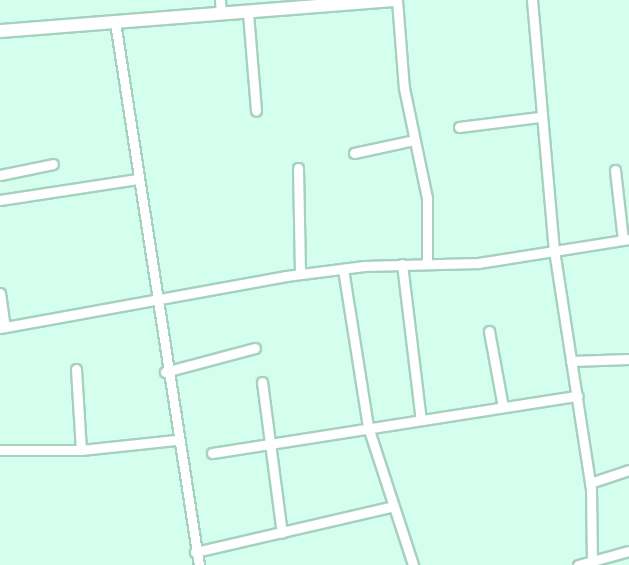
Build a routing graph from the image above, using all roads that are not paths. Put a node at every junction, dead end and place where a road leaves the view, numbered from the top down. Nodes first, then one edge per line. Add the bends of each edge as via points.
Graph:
1 (396, 0) edge
2 (532, 0) edge
3 (220, 6) edge
4 (248, 13) junction
5 (115, 22) junction
6 (0, 31) edge
7 (256, 111) dead end
8 (539, 117) junction
9 (459, 127) dead end
10 (414, 140) junction
11 (354, 153) dead end
12 (54, 164) dead end
13 (298, 168) dead end
14 (615, 170) dead end
15 (0, 175) edge
16 (137, 179) junction
17 (0, 200) edge
18 (626, 240) edge
19 (554, 250) junction
20 (402, 264) junction
21 (427, 264) junction
22 (343, 269) junction
23 (300, 274) junction
24 (0, 293) edge
25 (154, 299) junction
26 (2, 327) edge
27 (489, 331) dead end
28 (255, 348) dead end
29 (629, 359) edge
30 (571, 361) junction
31 (76, 369) dead end
32 (165, 372) junction
33 (262, 382) dead end
34 (578, 396) junction
35 (503, 407) junction
36 (421, 420) junction
37 (368, 427) junction
38 (176, 440) junction
39 (272, 444) junction
40 (0, 450) edge
41 (81, 450) junction
42 (212, 453) dead end
43 (629, 470) edge
44 (590, 483) junction
45 (390, 507) junction
46 (282, 533) junction
47 (629, 551) edge
48 (195, 552) junction
49 (592, 563) edge
50 (199, 565) edge
51 (413, 565) edge
52 (578, 565) edge

1 - 4 street
1 - 10 street via 400,58
2 - 8 street
3 - 4 street
3 - 5 street
4 - 7 street
5 - 6 street
5 - 16 street
8 - 9 street
8 - 19 street
10 - 11 street
10 - 21 street via 427,198
12 - 15 street
13 - 23 street
14 - 18 street
16 - 17 street
16 - 25 street
18 - 19 street
19 - 21 street via 478,263
19 - 30 street
20 - 21 street
20 - 22 street
20 - 36 street
22 - 23 street
22 - 37 street
23 - 25 street
24 - 26 street
25 - 26 street
25 - 32 street
27 - 35 street
28 - 32 street
29 - 30 street
30 - 34 street
31 - 41 street
32 - 38 street
33 - 39 street
34 - 35 street
34 - 44 street
35 - 36 street
36 - 37 street
37 - 39 street
37 - 45 street
38 - 41 street
38 - 48 street
39 - 42 street
39 - 46 street
40 - 41 street
43 - 44 street
44 - 49 street
45 - 46 street
45 - 51 street
46 - 48 street
47 - 49 street
48 - 50 street
49 - 52 street

